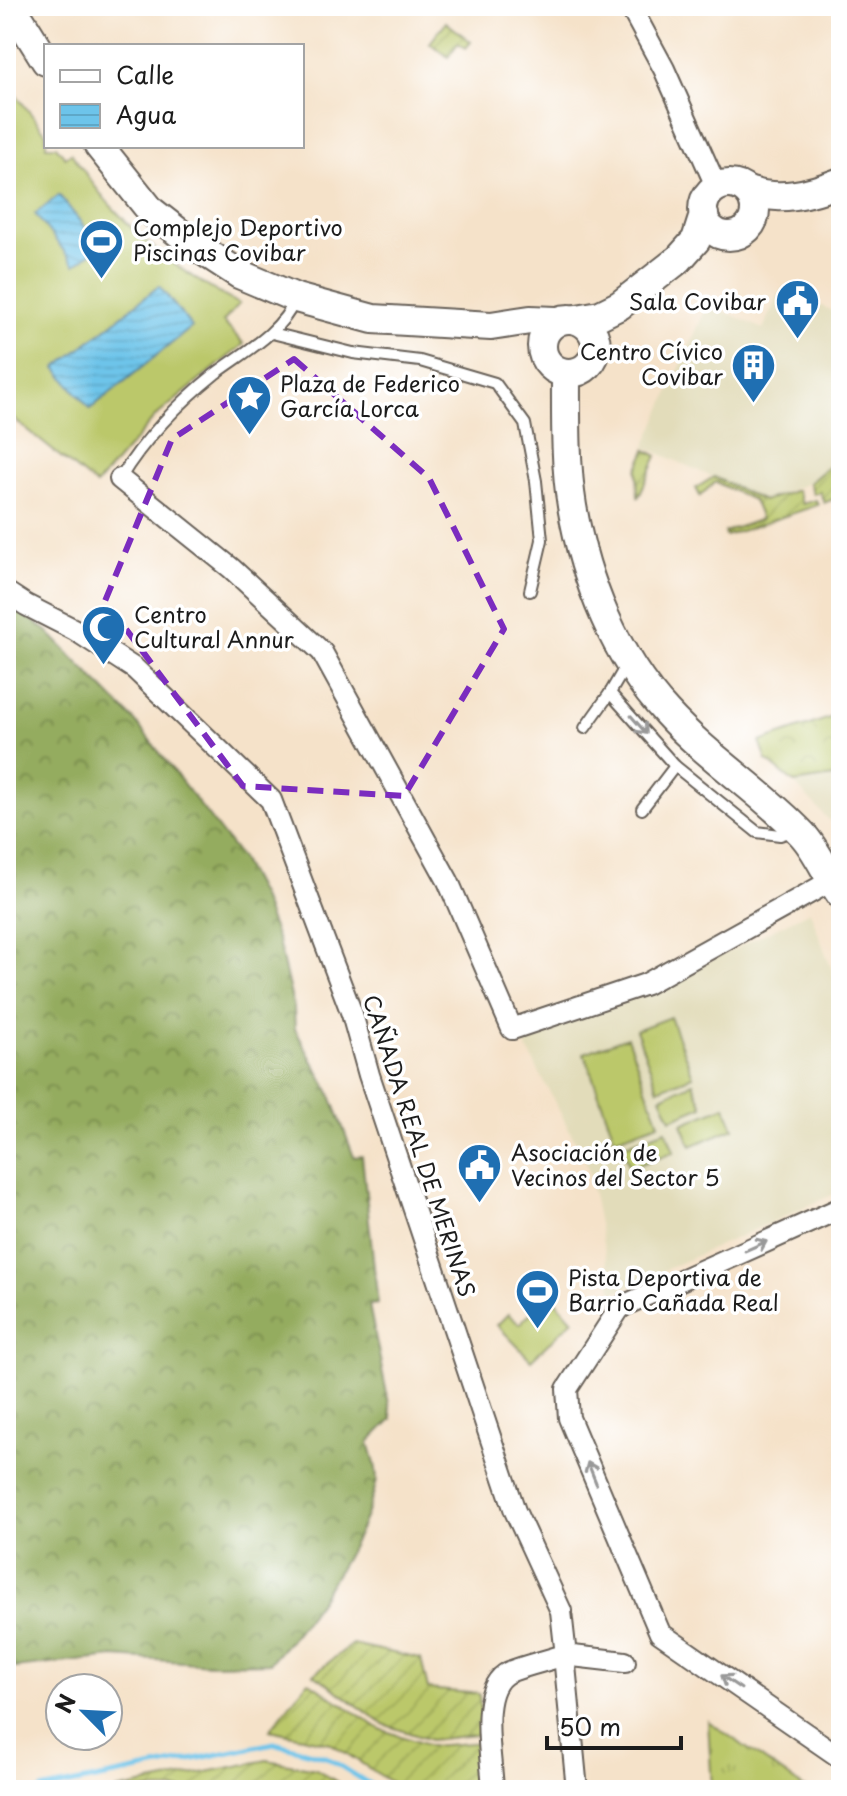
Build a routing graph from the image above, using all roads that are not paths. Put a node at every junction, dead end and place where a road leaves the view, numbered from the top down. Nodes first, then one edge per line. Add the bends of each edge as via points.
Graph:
1 (630, 6) edge
2 (21, 16) edge
3 (44, 57) edge
4 (101, 148) edge
5 (834, 185) edge
6 (717, 188) junction
7 (747, 191) junction
8 (704, 215) junction
9 (739, 231) junction
10 (679, 259) junction
11 (296, 298) junction
12 (620, 305) junction
13 (566, 320) junction
14 (491, 326) junction
15 (272, 333) junction
16 (597, 348) junction
17 (543, 353) junction
18 (566, 373) junction
19 (120, 479) joint
20 (530, 591) dead end
21 (6, 592) edge
22 (628, 663) junction
23 (610, 693) junction
24 (585, 728) dead end
25 (675, 766) junction
26 (642, 809) dead end
27 (798, 830) junction
28 (836, 888) edge
29 (841, 1208) edge
30 (564, 1655) junction
31 (625, 1662) dead end
32 (841, 1758) edge
33 (493, 1790) edge
34 (577, 1790) edge

1 - 6 street
2 - 3 street
4 - 11 street via 151,211 196,246 239,274
5 - 7 street via 777,198
5 - 9 street
6 - 7 street via 733,185
6 - 8 street via 707,196
7 - 9 street via 755,208
8 - 9 street via 710,228
8 - 10 street via 696,240
9 - 10 street
10 - 12 street
11 - 14 street via 373,319
11 - 15 lane
12 - 13 street via 600,315
12 - 16 street
13 - 14 street
13 - 16 street via 588,325
13 - 17 street via 544,335
14 - 17 street
15 - 19 lane via 176,411
15 - 20 lane via 353,353 420,361 495,383 525,424 536,481 542,540
16 - 18 street via 587,367
17 - 18 street via 547,363
18 - 22 street via 571,504 586,567
19 - 28 street via 231,568 322,652 448,881 512,1029 646,984
21 - 30 street, CAÑADA REAL DE MERINAS via 135,669 271,800 352,1014 515,1511 561,1611
22 - 23 lane
22 - 27 street via 703,750
23 - 24 lane
23 -> 25 lane
25 - 26 lane
25 - 27 lane via 757,832 780,835
27 - 28 street
32 -> 29 street via 660,1633 569,1418 567,1389 619,1309
30 - 31 street
30 - 33 street via 507,1673 494,1685 488,1704
30 - 34 street, CAÑADA REAL DE MERINAS

